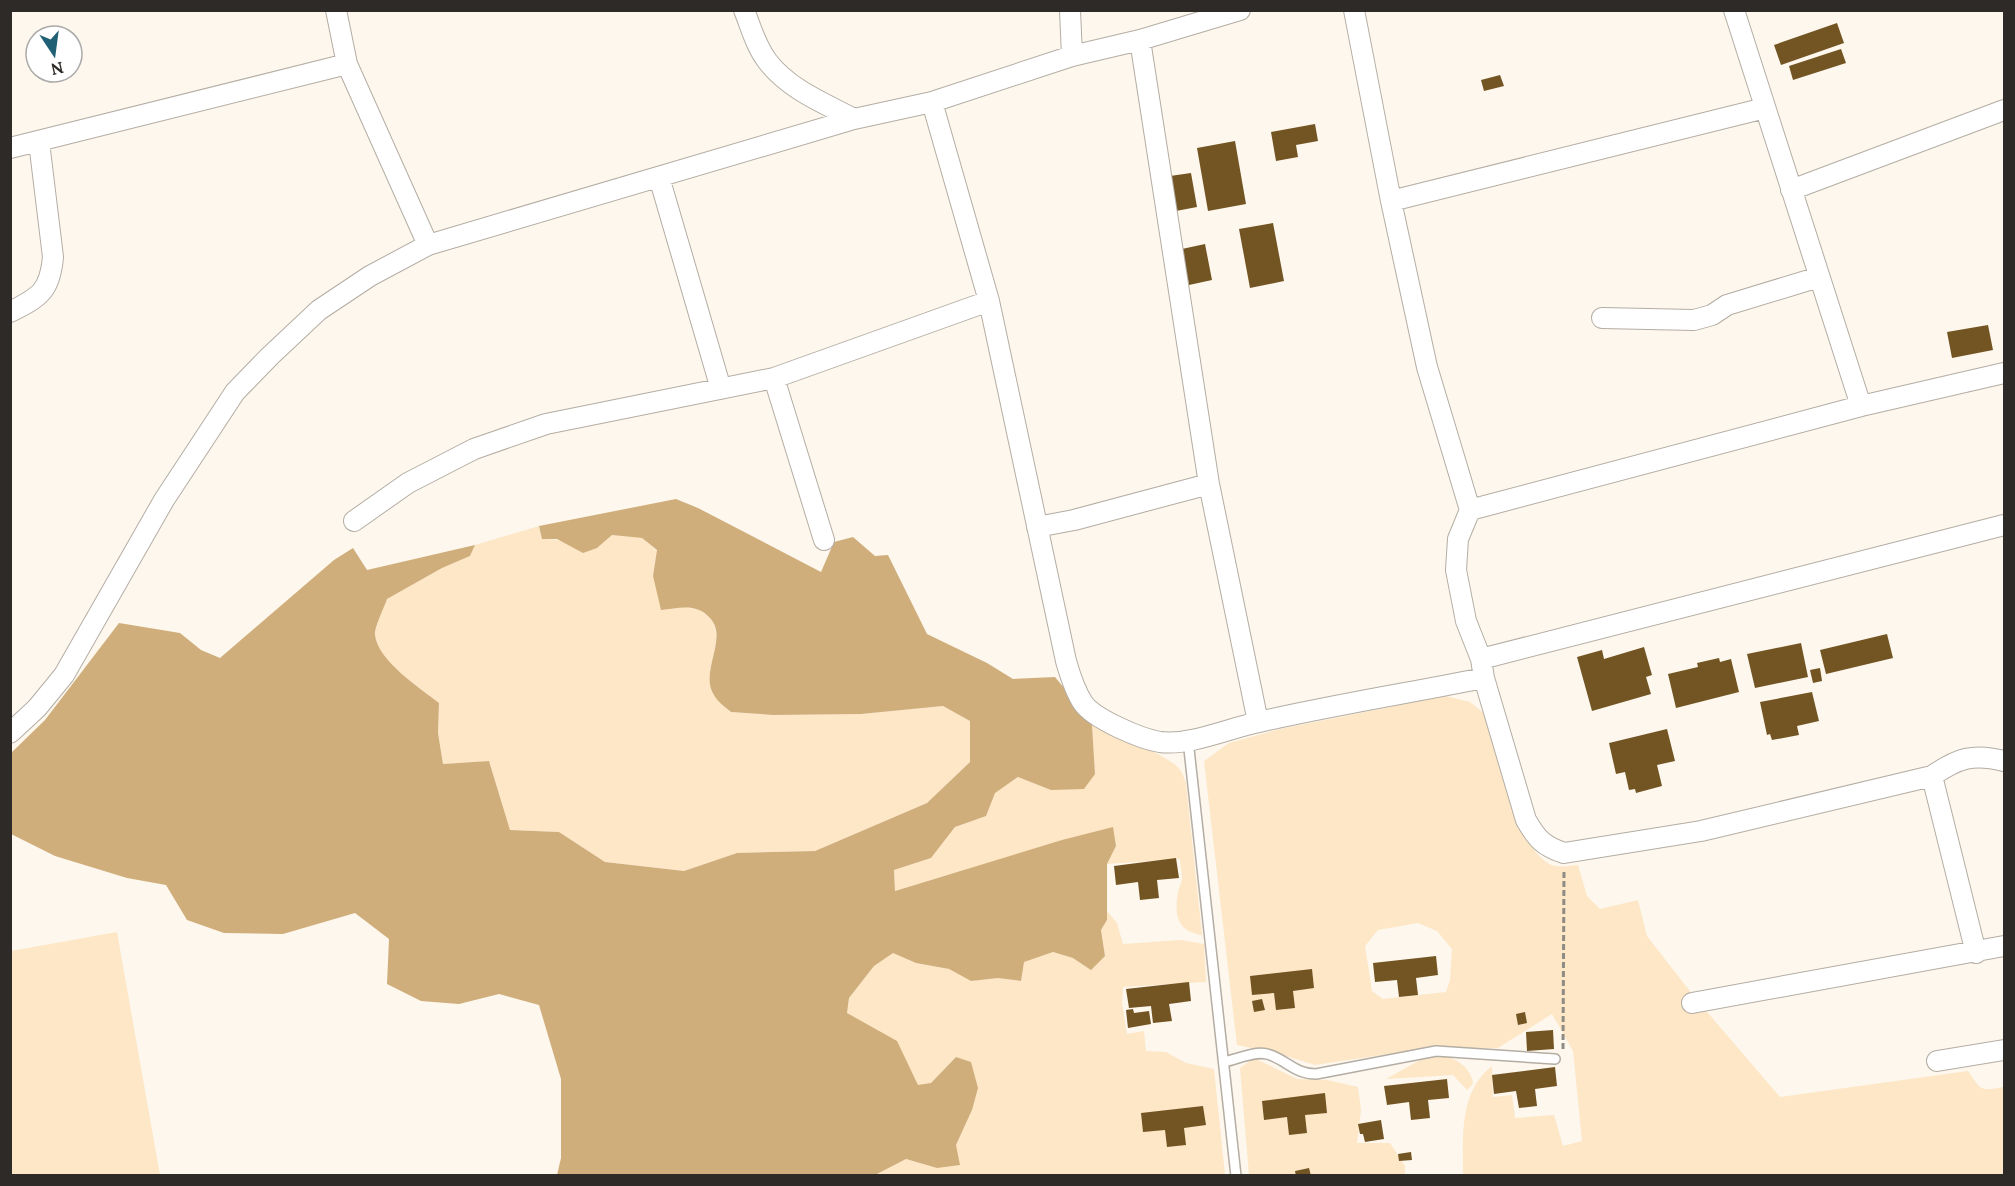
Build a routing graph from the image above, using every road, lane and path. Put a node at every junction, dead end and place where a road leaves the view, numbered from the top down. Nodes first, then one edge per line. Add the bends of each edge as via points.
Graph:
1 (336, 10) edge
2 (744, 10) edge
3 (1070, 10) edge
4 (1240, 10) edge
5 (1354, 10) edge
6 (1734, 10) edge
7 (1140, 40) junction
8 (1072, 56) junction
9 (347, 64) junction
10 (932, 102) junction
11 (1765, 108) junction
12 (2004, 110) edge
13 (854, 119) junction
14 (39, 142) junction
15 (10, 148) edge
16 (659, 177) junction
17 (1791, 190) junction
18 (1391, 201) junction
19 (428, 245) junction
20 (1819, 277) junction
21 (989, 301) junction
22 (10, 312) edge
23 (1602, 318) dead end
24 (2004, 373) edge
25 (774, 378) junction
26 (721, 389) junction
27 (1861, 406) junction
28 (1209, 484) junction
29 (1470, 510) junction
30 (354, 521) dead end
31 (2004, 525) edge
32 (1036, 527) junction
33 (824, 540) dead end
34 (1483, 668) junction
35 (1258, 722) junction
36 (10, 733) edge
37 (1188, 740) junction
38 (2004, 761) edge
39 (1932, 776) junction
40 (1564, 853) junction
41 (2004, 946) edge
42 (1976, 952) junction
43 (1692, 1003) dead end
44 (2004, 1050) edge
45 (1555, 1059) joint
46 (1937, 1061) dead end
47 (1224, 1062) junction
48 (1236, 1176) edge

1 - 9 street
2 - 13 street via 767,62 798,90
3 - 8 street
4 - 7 street
5 - 18 street
6 - 11 street
7 - 8 street
7 - 28 street
8 - 10 street
9 - 14 street
9 - 19 street
10 - 13 street
10 - 21 street
11 - 17 street
11 - 18 street
12 - 17 street
13 - 16 street
14 - 15 street
14 - 22 street via 52,272 44,292
16 - 19 street
16 - 26 street
17 - 20 street
18 - 29 street via 1427,367
19 - 36 street via 370,276 319,310 236,392 164,500 64,675
20 - 23 street via 1726,304 1712,315 1694,320
20 - 27 street
21 - 25 street
21 - 32 street
24 - 27 street
25 - 26 street
25 - 33 street
26 - 30 street via 546,424 474,449 408,483
27 - 29 street
28 - 32 street
28 - 35 street
29 - 34 street via 1458,539 1456,570 1466,621
31 - 34 street
32 - 37 street via 1065,661 1084,705 1132,734 1161,742
34 - 35 street
34 - 40 street via 1526,820 1538,839
35 - 37 street
37 - 47 lane
38 - 39 street via 1984,756 1952,762
39 - 40 street via 1701,831
39 - 42 street
40 - 45 path via 1563,1054
41 - 42 street
42 - 43 street
44 - 46 street
45 - 47 lane via 1436,1051 1316,1074 1297,1071 1266,1054
47 - 48 lane

